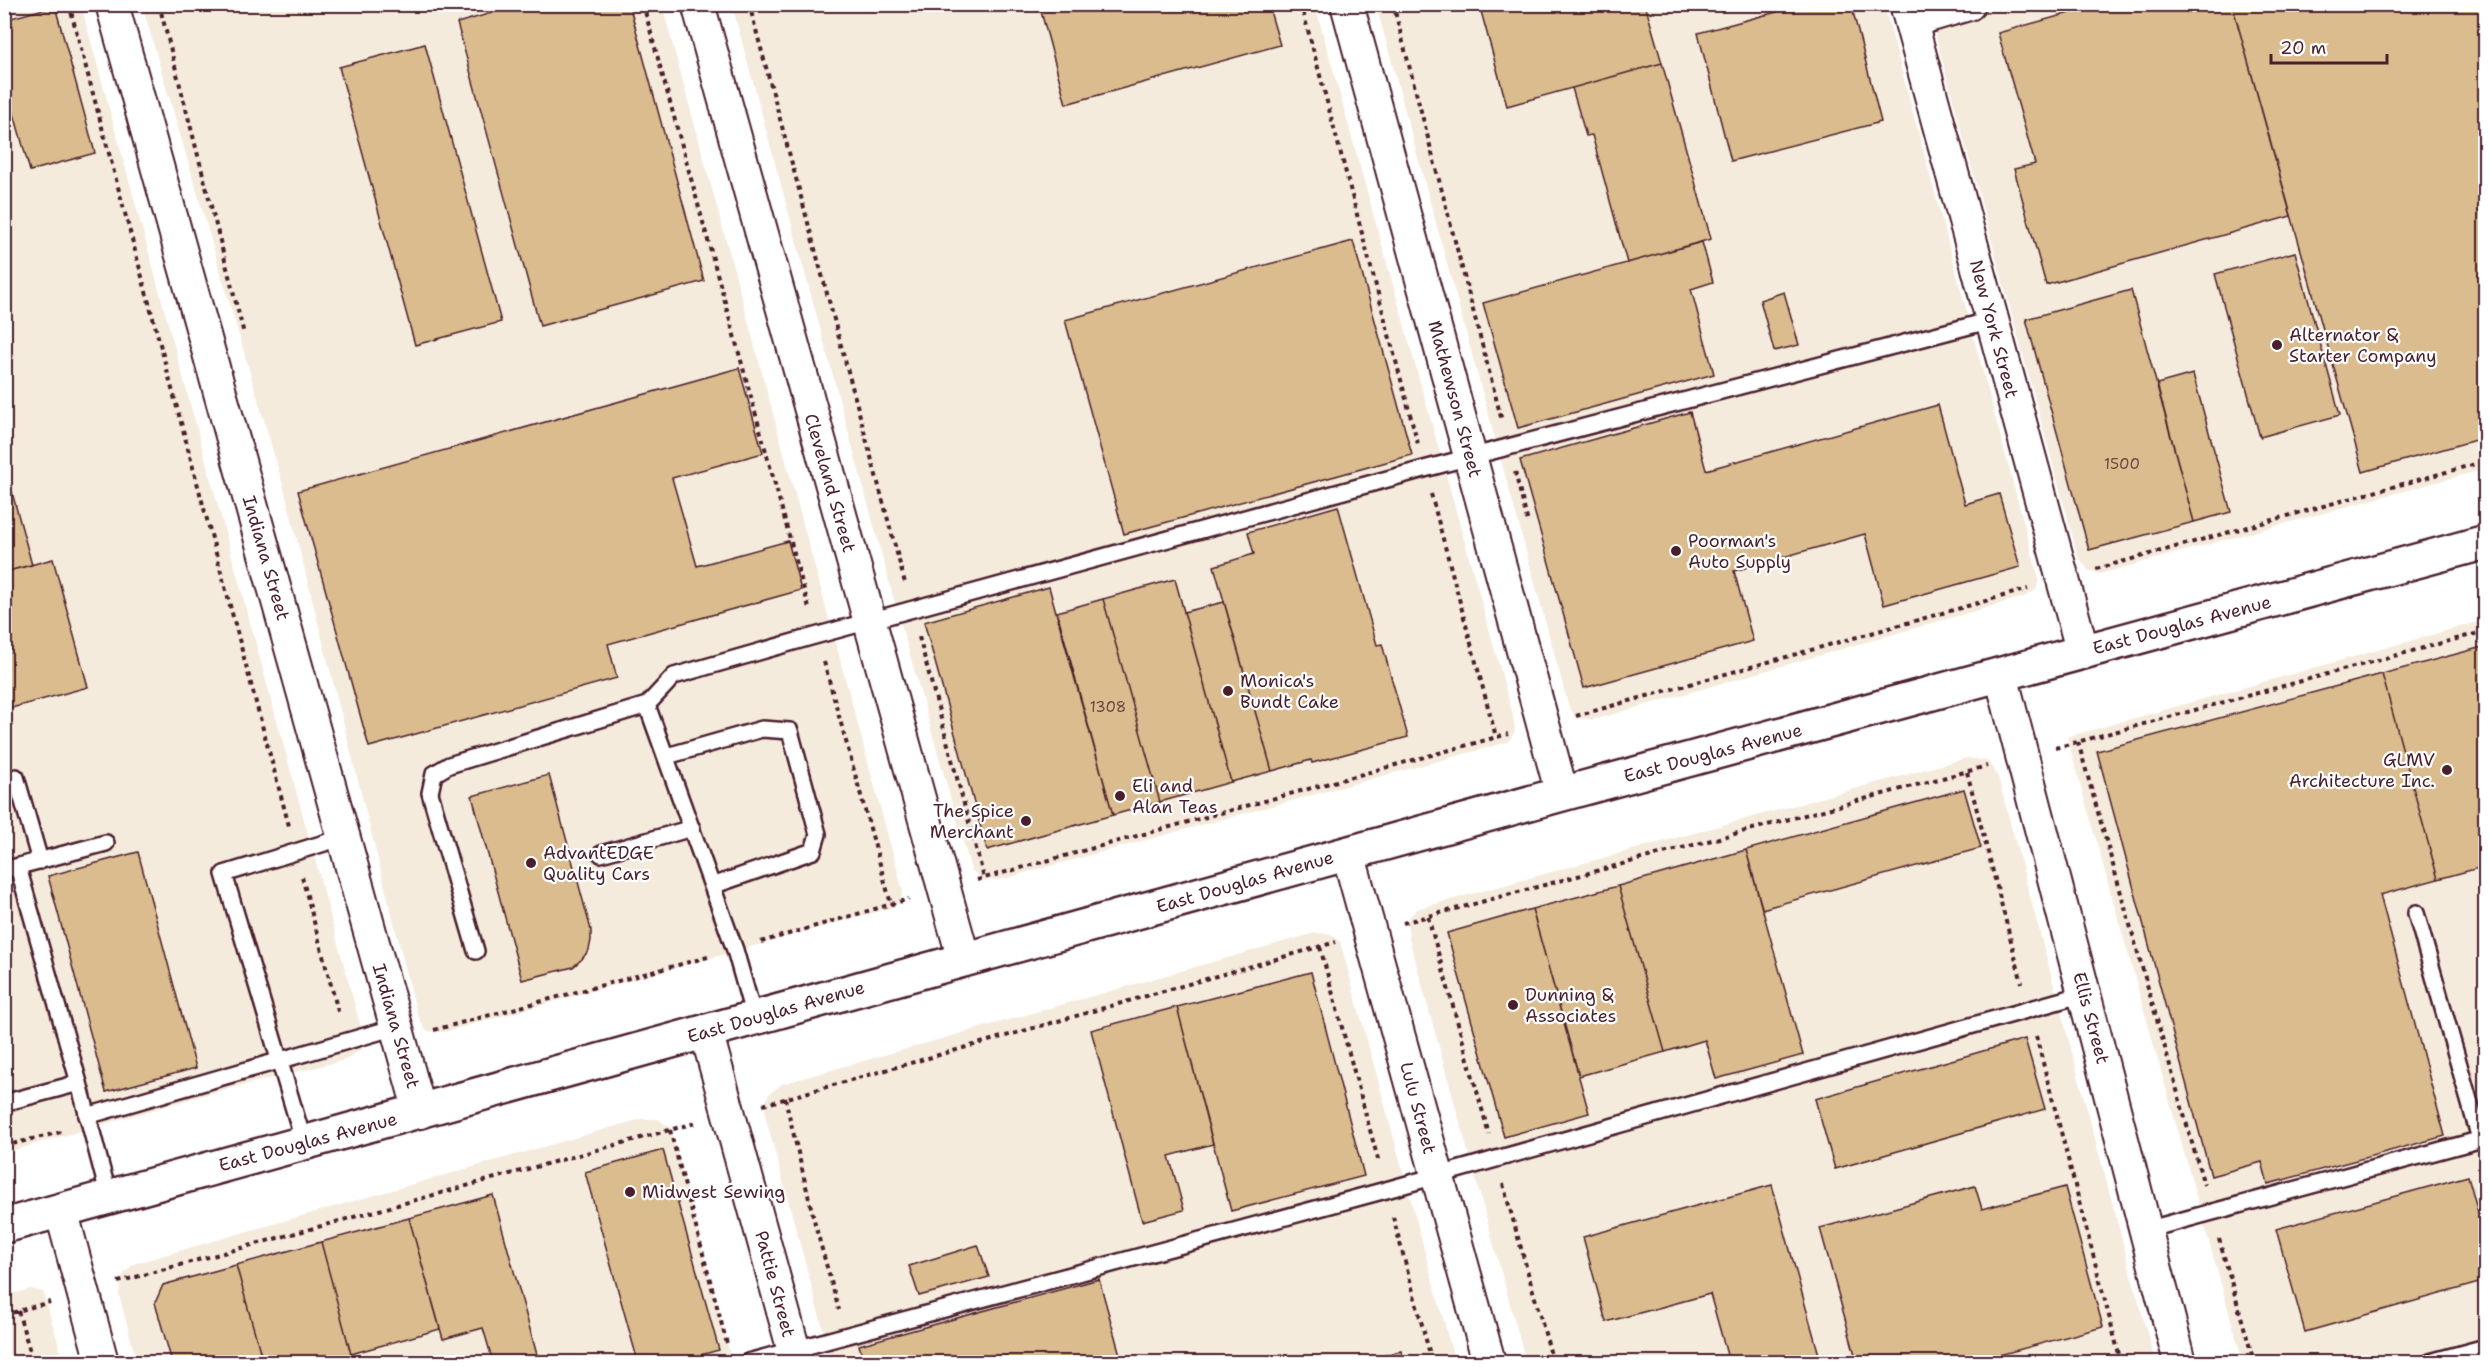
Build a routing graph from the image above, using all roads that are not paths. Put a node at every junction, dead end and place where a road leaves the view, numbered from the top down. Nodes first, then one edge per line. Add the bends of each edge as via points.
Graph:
1 (112, 4) edge
2 (698, 4) edge
3 (1347, 4) edge
4 (1969, 4) edge
5 (1909, 13) edge
6 (1992, 320) junction
7 (1470, 456) junction
8 (2486, 542) edge
9 (869, 621) junction
10 (2083, 652) junction
11 (2001, 675) junction
12 (647, 705) junction
13 (667, 756) junction
14 (16, 777) dead end
15 (1562, 794) junction
16 (692, 828) junction
17 (344, 837) junction
18 (106, 843) dead end
19 (1348, 853) junction
20 (601, 854) dead end
21 (40, 861) junction
22 (11, 869) edge
23 (712, 886) junction
24 (2416, 913) dead end
25 (476, 951) dead end
26 (964, 960) junction
27 (2084, 994) junction
28 (754, 1017) junction
29 (706, 1031) junction
30 (398, 1033) junction
31 (279, 1060) junction
32 (79, 1083) junction
33 (4, 1103) edge
34 (420, 1112) junction
35 (89, 1120) junction
36 (2483, 1138) edge
37 (304, 1143) junction
38 (1437, 1176) junction
39 (109, 1197) junction
40 (61, 1210) junction
41 (4, 1226) edge
42 (2146, 1230) junction
43 (2486, 1347) edge
44 (795, 1356) edge
45 (102, 1362) edge
46 (748, 1362) edge
47 (1489, 1362) edge
48 (2180, 1362) edge
49 (2430, 1362) edge

1 - 17 street, Indiana Street
2 - 9 street, Cleveland Street
3 - 7 street, Mathewson Street
4 - 5 street
5 - 6 street, New York Street
6 - 7 lane
6 - 10 street, New York Street
7 - 9 lane
7 - 15 street, Mathewson Street
8 - 10 main road, East Douglas Avenue
9 - 12 lane via 674,676
9 - 26 street, Cleveland Street
10 - 11 main road, East Douglas Avenue
11 - 15 main road, East Douglas Avenue
11 - 27 street, Ellis Street
12 - 13 lane
12 - 25 lane via 448,765 434,774 430,793
13 - 16 lane
13 - 23 lane via 762,729 790,731 818,834 813,851
14 - 21 lane
15 - 19 main road, East Douglas Avenue
16 - 20 lane
16 - 23 lane
17 - 30 street, Indiana Street
17 - 31 lane via 224,874
18 - 21 lane
19 - 26 main road, East Douglas Avenue
19 - 38 street, Lulu Street
21 - 22 lane
22 - 32 lane
23 - 28 lane
24 - 36 lane
26 - 28 main road, East Douglas Avenue
27 - 38 lane
27 - 42 street, Ellis Street
28 - 29 main road, East Douglas Avenue
29 - 34 main road, East Douglas Avenue
29 - 44 street, Pattie Street
30 - 31 lane via 346,1041
30 - 34 street, Indiana Street
31 - 35 lane
31 - 37 lane
32 - 33 lane
32 - 35 lane
34 - 37 main road, East Douglas Avenue
35 - 39 lane
36 - 42 lane
37 - 39 main road, East Douglas Avenue
38 - 44 lane via 847,1335
38 - 47 street, Lulu Street
39 - 40 main road, East Douglas Avenue
40 - 41 main road, East Douglas Avenue
40 - 45 street
42 - 48 street, Ellis Street
43 - 49 lane
44 - 46 lane

